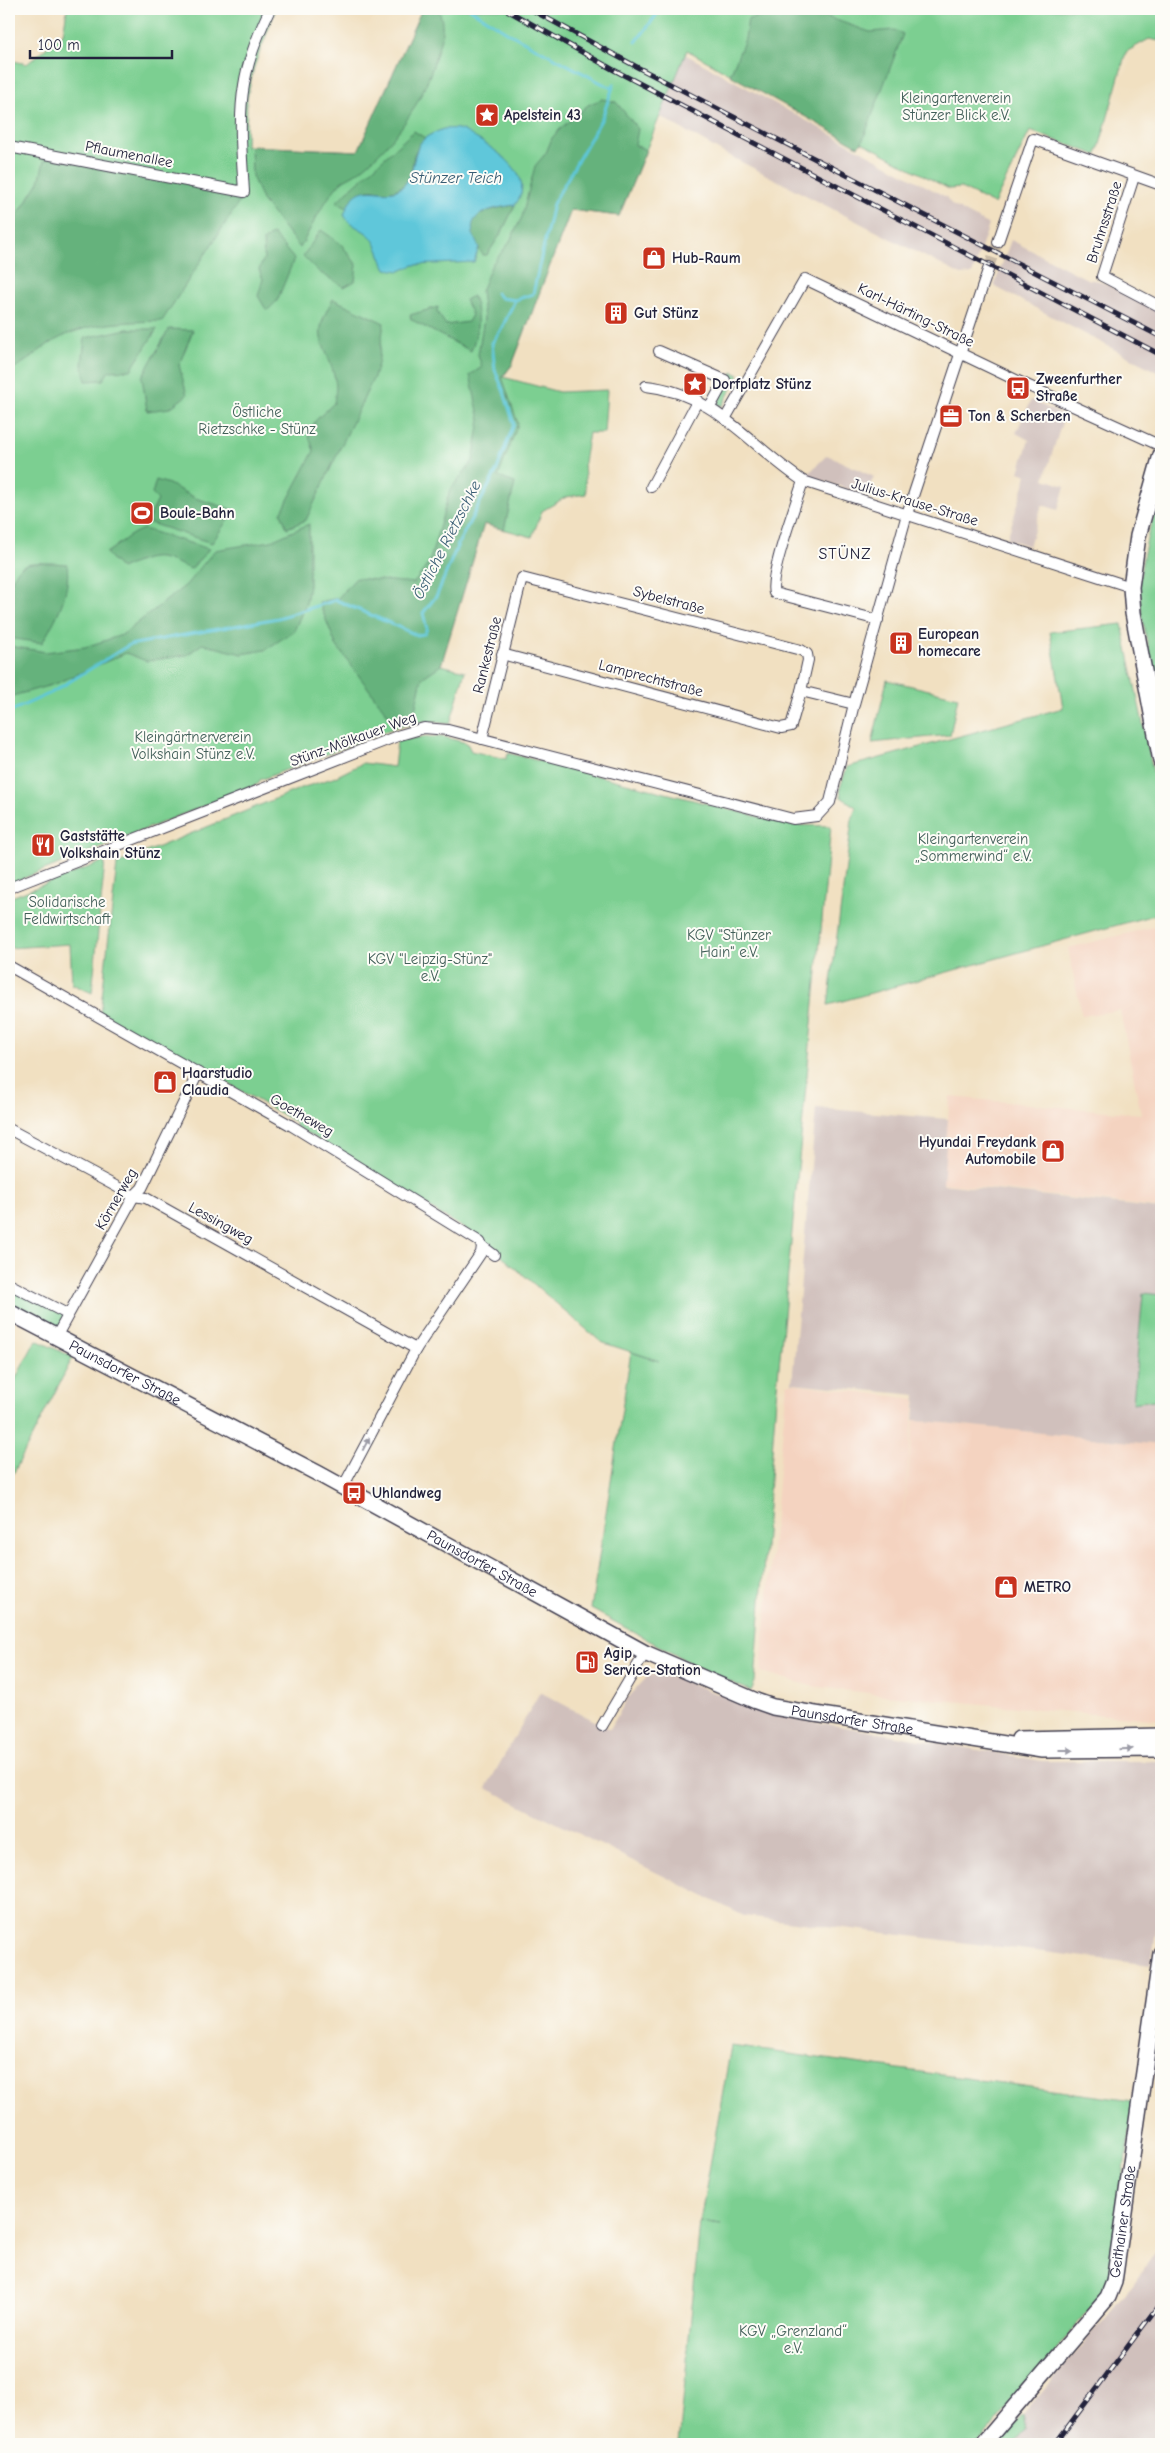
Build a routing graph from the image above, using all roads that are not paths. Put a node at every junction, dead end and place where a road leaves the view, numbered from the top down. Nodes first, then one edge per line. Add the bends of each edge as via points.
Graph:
1 (270, 9) edge
2 (9, 147) edge
3 (1134, 177) junction
4 (1161, 186) edge
5 (998, 242) tunnel mouth
6 (989, 267) tunnel mouth
7 (1161, 307) edge
8 (659, 351) dead end
9 (960, 353) junction
10 (646, 386) dead end
11 (698, 400) junction
12 (710, 407) junction
13 (725, 419) junction
14 (1161, 446) edge
15 (1161, 455) edge
16 (803, 481) junction
17 (651, 487) dead end
18 (907, 514) junction
19 (522, 578) joint
20 (1131, 588) junction
21 (878, 620) junction
22 (502, 654) junction
23 (800, 691) junction
24 (854, 704) junction
25 (1158, 731) edge
26 (482, 739) junction
27 (1161, 761) edge
28 (9, 888) edge
29 (9, 966) edge
30 (198, 1073) junction
31 (9, 1129) edge
32 (134, 1196) junction
33 (482, 1246) junction
34 (494, 1255) dead end
35 (9, 1284) edge
36 (9, 1312) edge
37 (67, 1314) junction
38 (56, 1337) junction
39 (416, 1349) junction
40 (343, 1487) junction
41 (645, 1653) junction
42 (602, 1726) dead end
43 (1161, 1736) edge
44 (982, 1740) junction
45 (1161, 1749) edge
46 (1161, 1953) edge
47 (983, 2444) edge

1 - 2 street, Pflaumenallee via 244,85 241,138 244,192
3 - 4 street
3 - 5 street via 1033,139
3 - 7 street, Bruhnsstraße via 1102,276
6 - 9 street
8 - 12 street via 725,380
9 - 13 street, Karl-Härting-Straße via 805,279
9 - 14 street, Karl-Härting-Straße
9 - 18 street
10 - 11 street, Julius-Krause-Straße via 667,388
11 - 12 street, Julius-Krause-Straße
11 - 17 street
12 - 13 street, Julius-Krause-Straße
13 - 16 street, Julius-Krause-Straße
15 - 20 main road via 1138,536
16 - 18 street, Julius-Krause-Straße
16 - 21 street via 775,571 774,593
18 - 20 street, Julius-Krause-Straße
18 - 21 street
19 - 22 street, Rankestraße
19 - 23 street, Sybelstraße via 807,654
20 - 25 main road via 1133,613
21 - 24 street
22 - 23 street, Lamprechtstraße via 781,728 791,726
22 - 26 street, Rankestraße
23 - 24 street
24 - 26 street, Stünz-Mölkauer Weg via 830,802 817,816 793,819
25 - 27 main road
26 - 28 street, Stünz-Mölkauer Weg via 435,728 400,735
29 - 30 street, Goetheweg
30 - 32 street, Körnerweg via 142,1188
30 - 33 street, Goetheweg via 358,1166
31 - 32 street, Lessingweg
32 - 37 street, Körnerweg
32 - 39 street, Lessingweg via 146,1198
33 - 34 street, Goetheweg
33 - 39 street via 481,1253
35 - 37 street
36 - 38 main road, Paunsdorfer Straße
37 - 38 street, Körnerweg
38 - 40 main road, Paunsdorfer Straße
40 -> 39 street
40 - 41 main road, Paunsdorfer Straße
41 - 42 street
41 - 44 main road, Paunsdorfer Straße via 773,1707
43 - 44 main road, Paunsdorfer Straße
44 -> 45 main road, Paunsdorfer Straße via 1042,1750
46 - 47 main road, Geithainer Straße via 1114,2282 1108,2297

